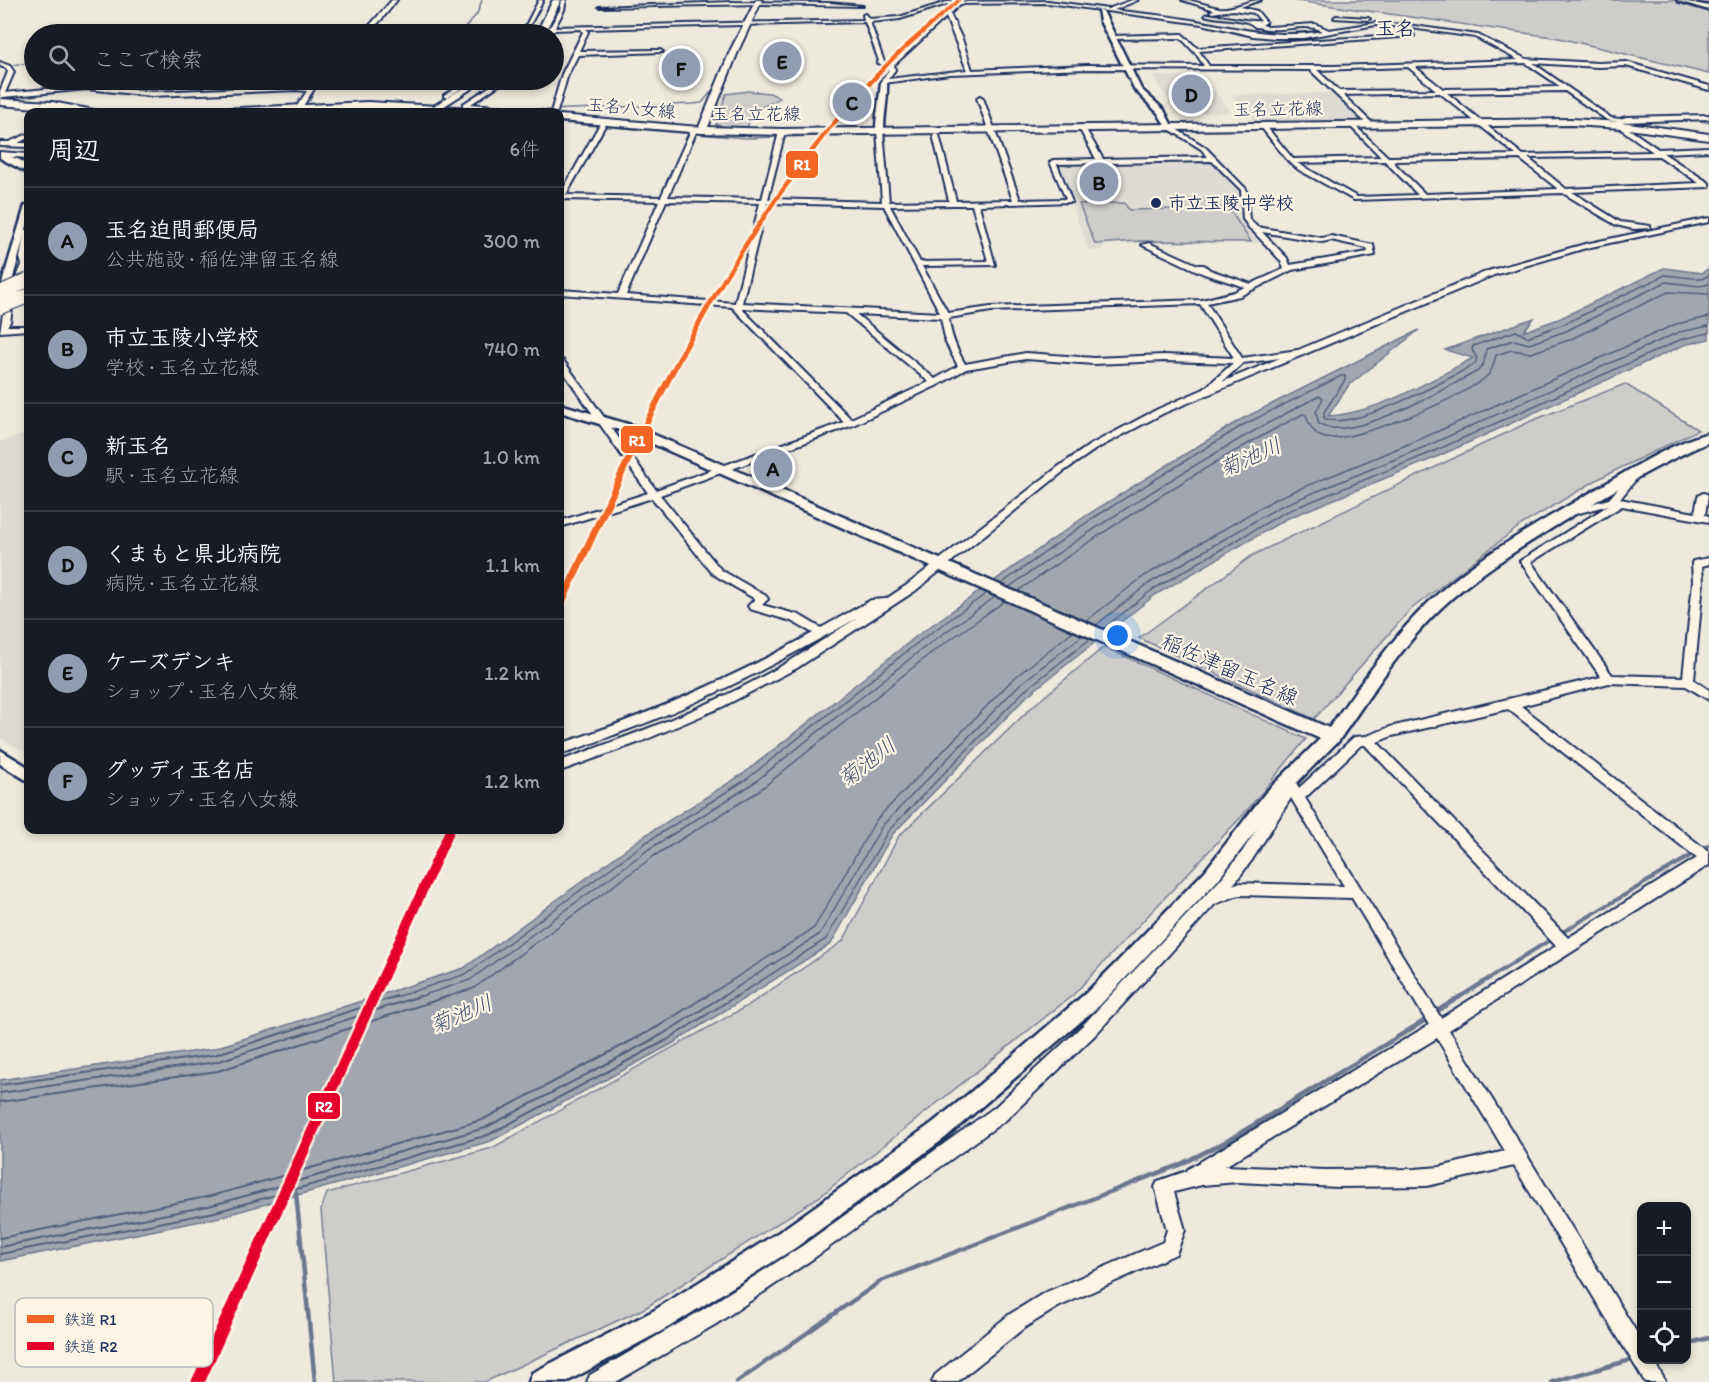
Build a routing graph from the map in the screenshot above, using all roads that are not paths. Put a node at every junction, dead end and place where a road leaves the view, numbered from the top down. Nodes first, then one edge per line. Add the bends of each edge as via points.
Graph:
1 (394, 0) edge
2 (541, 0) edge
3 (548, 0) edge
4 (557, 0) edge
5 (564, 0) edge
6 (602, 0) edge
7 (866, 0) edge
8 (1040, 0) edge
9 (1084, 0) edge
10 (1136, 0) edge
11 (1184, 0) edge
12 (1258, 0) edge
13 (1680, 0) edge
14 (758, 1) edge
15 (947, 2) edge
16 (961, 2) edge
17 (1048, 2) junction
18 (1066, 4) junction
19 (861, 6) junction
20 (601, 7) junction
21 (1234, 8) junction
22 (1709, 8) edge
23 (1221, 10) junction
24 (1103, 11) junction
25 (947, 13) junction
26 (598, 14) dead end
27 (1207, 15) junction
28 (1336, 17) dead end
29 (594, 20) dead end
30 (867, 21) junction
31 (1188, 21) junction
32 (374, 24) edge
33 (537, 24) edge
34 (539, 24) edge
35 (541, 24) edge
36 (545, 24) edge
37 (748, 24) junction
38 (1373, 24) junction
39 (1257, 25) junction
40 (1407, 26) junction
41 (583, 29) junction
42 (1234, 29) junction
43 (564, 30) edge
44 (1328, 32) junction
45 (1182, 36) junction
46 (1112, 38) junction
47 (1196, 50) junction
48 (660, 52) dead end
49 (576, 53) junction
50 (1526, 61) junction
51 (0, 64) edge
52 (1408, 64) junction
53 (891, 65) junction
54 (1207, 67) junction
55 (1127, 68) junction
56 (1312, 68) junction
57 (970, 71) junction
58 (564, 77) edge
59 (884, 81) junction
60 (1709, 88) edge
61 (1568, 89) junction
62 (64, 90) edge
63 (115, 90) edge
64 (248, 90) edge
65 (312, 90) edge
66 (455, 90) edge
67 (466, 90) edge
68 (474, 90) edge
69 (488, 90) edge
70 (560, 90) edge
71 (1442, 91) junction
72 (1338, 93) junction
73 (446, 96) dead end
74 (1, 98) edge
75 (980, 98) dead end
76 (69, 108) edge
77 (300, 108) edge
78 (327, 108) edge
79 (409, 108) edge
80 (440, 108) edge
81 (441, 108) edge
82 (496, 108) edge
83 (555, 108) edge
84 (1701, 110) dead end
85 (1705, 117) edge
86 (564, 118) edge
87 (604, 122) junction
88 (1480, 122) junction
89 (1621, 123) junction
90 (1351, 124) junction
91 (1370, 124) junction
92 (1263, 126) junction
93 (1171, 128) junction
94 (992, 129) junction
95 (1083, 130) junction
96 (695, 132) junction
97 (782, 132) junction
98 (881, 132) junction
99 (936, 135) dead end
100 (24, 137) edge
101 (1709, 137) edge
102 (0, 144) edge
103 (10, 145) junction
104 (24, 145) edge
105 (1709, 149) edge
106 (1658, 152) junction
107 (0, 154) edge
108 (24, 156) edge
109 (1522, 156) junction
110 (1386, 158) junction
111 (1212, 159) junction
112 (1100, 160) junction
113 (1291, 161) junction
114 (24, 168) edge
115 (1708, 185) edge
116 (1563, 190) junction
117 (564, 191) edge
118 (1424, 197) junction
119 (564, 198) edge
120 (664, 198) junction
121 (765, 200) junction
122 (1017, 202) junction
123 (975, 203) junction
124 (886, 204) junction
125 (953, 204) junction
126 (1709, 220) edge
127 (24, 222) edge
128 (1670, 227) junction
129 (1252, 228) junction
130 (1146, 245) dead end
131 (1198, 263) dead end
132 (918, 264) junction
133 (1288, 267) junction
134 (24, 270) edge
135 (1207, 272) junction
136 (24, 282) edge
137 (24, 287) edge
138 (1252, 287) junction
139 (564, 292) edge
140 (0, 295) edge
141 (621, 296) junction
142 (24, 297) edge
143 (1202, 302) junction
144 (736, 305) junction
145 (0, 306) edge
146 (849, 312) junction
147 (945, 316) junction
148 (24, 328) edge
149 (0, 330) edge
150 (1298, 353) junction
151 (1240, 361) junction
152 (963, 367) junction
153 (564, 368) edge
154 (935, 382) junction
155 (1207, 391) junction
156 (564, 409) edge
157 (602, 420) junction
158 (850, 423) junction
159 (1709, 437) edge
160 (726, 470) junction
161 (1636, 474) junction
162 (654, 494) junction
163 (1703, 496) dead end
164 (1615, 502) junction
165 (1567, 513) junction
166 (1704, 519) edge
167 (564, 523) edge
168 (1709, 561) edge
169 (946, 567) junction
170 (893, 600) junction
171 (820, 632) junction
172 (1608, 679) junction
173 (1688, 682) junction
174 (1709, 696) edge
175 (1509, 703) junction
176 (1332, 738) junction
177 (1368, 741) junction
178 (564, 748) edge
179 (0, 756) edge
180 (564, 765) edge
181 (24, 772) edge
182 (1293, 789) junction
183 (1707, 858) edge
184 (1354, 892) junction
185 (1211, 900) junction
186 (1566, 946) junction
187 (1436, 1027) junction
188 (1516, 1157) junction
189 (1190, 1177) junction
190 (1637, 1351) edge
191 (541, 1382) edge
192 (597, 1382) edge
193 (942, 1382) edge

1 - 32 street
2 - 33 street
3 - 34 highway
4 - 35 highway
5 - 36 street via 562,10
6 - 20 street
7 - 19 street
8 - 17 street
9 - 18 street
10 - 24 street
11 - 23 street
12 - 21 street
13 - 22 street
14 - 19 street
14 - 20 street
14 - 37 main road, 玉名八女線
15 - 16 street
15 - 30 street via 900,18
16 - 17 street
16 - 25 street
17 - 18 street
18 - 24 street
19 - 30 street
20 - 26 street
21 - 23 street
21 - 39 street via 1257,12 1264,22
23 - 27 street
24 - 31 street
24 - 46 street
25 - 53 street
25 - 57 street
27 - 31 street
27 - 39 street
28 - 38 street via 1373,19
29 - 41 street
30 - 37 street
30 - 53 street via 880,63
31 - 42 street
31 - 45 street
37 - 41 street
37 - 96 main road, 玉名八女線
38 - 40 street
38 - 44 street
39 - 42 street
39 - 44 street via 1315,25
40 - 47 street via 1412,35
40 - 50 street via 1476,36
41 - 43 street
41 - 49 street via 586,32
42 - 44 street via 1275,36
45 - 46 street
45 - 47 street
46 - 55 street
47 - 54 street
48 - 49 street
49 - 58 street
50 - 52 street
50 - 60 street via 1626,64
50 - 61 street
51 - 74 street via 11,72
52 - 56 street
52 - 71 street
53 - 59 street
54 - 55 street
54 - 56 street
55 - 57 street
55 - 93 street via 1138,90
56 - 72 street
57 - 59 street
59 - 98 street via 878,125
61 - 71 street
61 - 89 street
62 - 74 street
63 - 64 street via 152,94
65 - 77 street
66 - 73 street
67 - 80 highway
68 - 81 highway
69 - 82 street via 465,105
70 - 83 street
71 - 72 street
71 - 88 street
72 - 91 street
74 - 76 main road
75 - 94 street
78 - 79 main road
84 - 85 street via 1694,111
85 - 89 street via 1626,119
86 - 87 main road, 玉名八女線
87 - 96 main road, 玉名八女線
87 - 117 street
88 - 89 main road, 玉名立花線
88 - 91 main road, 玉名立花線
88 - 109 street
89 - 101 main road, 玉名立花線
89 - 106 street
90 - 91 main road, 玉名立花線
90 - 92 main road, 玉名立花線
90 - 110 street
92 - 93 main road, 玉名立花線
92 - 113 street
93 - 95 main road, 玉名立花線
93 - 111 street via 1203,148
94 - 95 main road, 玉名立花線
94 - 98 main road, 玉名立花線
94 - 122 street
95 - 112 street
96 - 97 main road, 玉名立花線
96 - 120 street
97 - 98 main road, 玉名立花線
97 - 121 street
98 - 124 street
99 - 125 street
100 - 103 street
102 - 103 street
103 - 104 street
105 - 106 street
106 - 109 street
106 - 115 street
107 - 108 street
107 - 114 street
109 - 110 street
109 - 116 street
110 - 113 street
110 - 118 street
111 - 112 street
111 - 129 street via 1244,190 1246,219
112 - 122 street via 1053,162 1070,201
113 - 118 street via 1356,199
115 - 116 street
116 - 118 street
116 - 128 street via 1625,226
119 - 120 street
120 - 121 street
120 - 141 street
121 - 124 street
121 - 144 street
122 - 123 street
123 - 125 street
123 - 132 street via 992,263
124 - 125 street
124 - 132 street
126 - 128 street
127 - 145 street
128 - 150 street via 1491,273
129 - 133 street
129 - 133 street via 1322,240 1331,238 1370,247 1372,253
130 - 135 street
131 - 135 street
132 - 147 street
133 - 138 street via 1281,275
134 - 149 street
135 - 138 street
136 - 140 highway, bridge
137 - 140 highway
138 - 143 street
139 - 141 street
141 - 144 street
142 - 145 highway, bridge
143 - 147 street via 992,309
143 - 151 street
144 - 146 street
144 - 158 street
146 - 147 street
146 - 154 street
147 - 152 street via 952,350
148 - 149 street
150 - 151 street
150 - 155 street
151 - 152 street via 1094,361 1026,356
151 - 155 street
152 - 154 street
153 - 157 street
154 - 158 street
155 - 169 street via 1093,447 1061,469
156 - 157 main road, 稲佐津留玉名線
157 - 160 main road, 稲佐津留玉名線
157 - 162 street
158 - 160 street
159 - 161 main road
160 - 162 street
160 - 169 main road, 稲佐津留玉名線
161 - 164 street
161 - 165 main road
162 - 167 street
162 - 171 street via 717,572 762,599 754,606 795,618
163 - 166 street
164 - 165 street
164 - 166 street
164 - 172 street via 1525,561
165 - 176 main road via 1486,564 1435,606 1383,666
168 - 173 street via 1697,563
169 - 170 street
169 - 176 main road, 稲佐津留玉名線
170 - 171 street via 875,603
170 - 180 street via 793,665 718,704
171 - 178 street via 702,694
172 - 173 street
172 - 175 street
173 - 174 street
175 - 177 street
175 - 183 street
176 - 182 street
177 - 182 street via 1358,740
177 - 186 street
179 - 181 street
182 - 184 street
182 - 185 street
182 - 191 street via 1272,797 1211,876 1093,999 938,1131 787,1240 661,1319
183 - 186 street
184 - 185 street via 1238,889
184 - 187 street
185 - 192 street via 1089,1030 1001,1113 798,1259 709,1317
186 - 187 street
187 - 188 street
187 - 189 street
188 - 189 street via 1416,1178 1315,1178 1231,1172
188 - 190 street
189 - 193 street via 1164,1187 1176,1230 1170,1248 1051,1300 1017,1321

